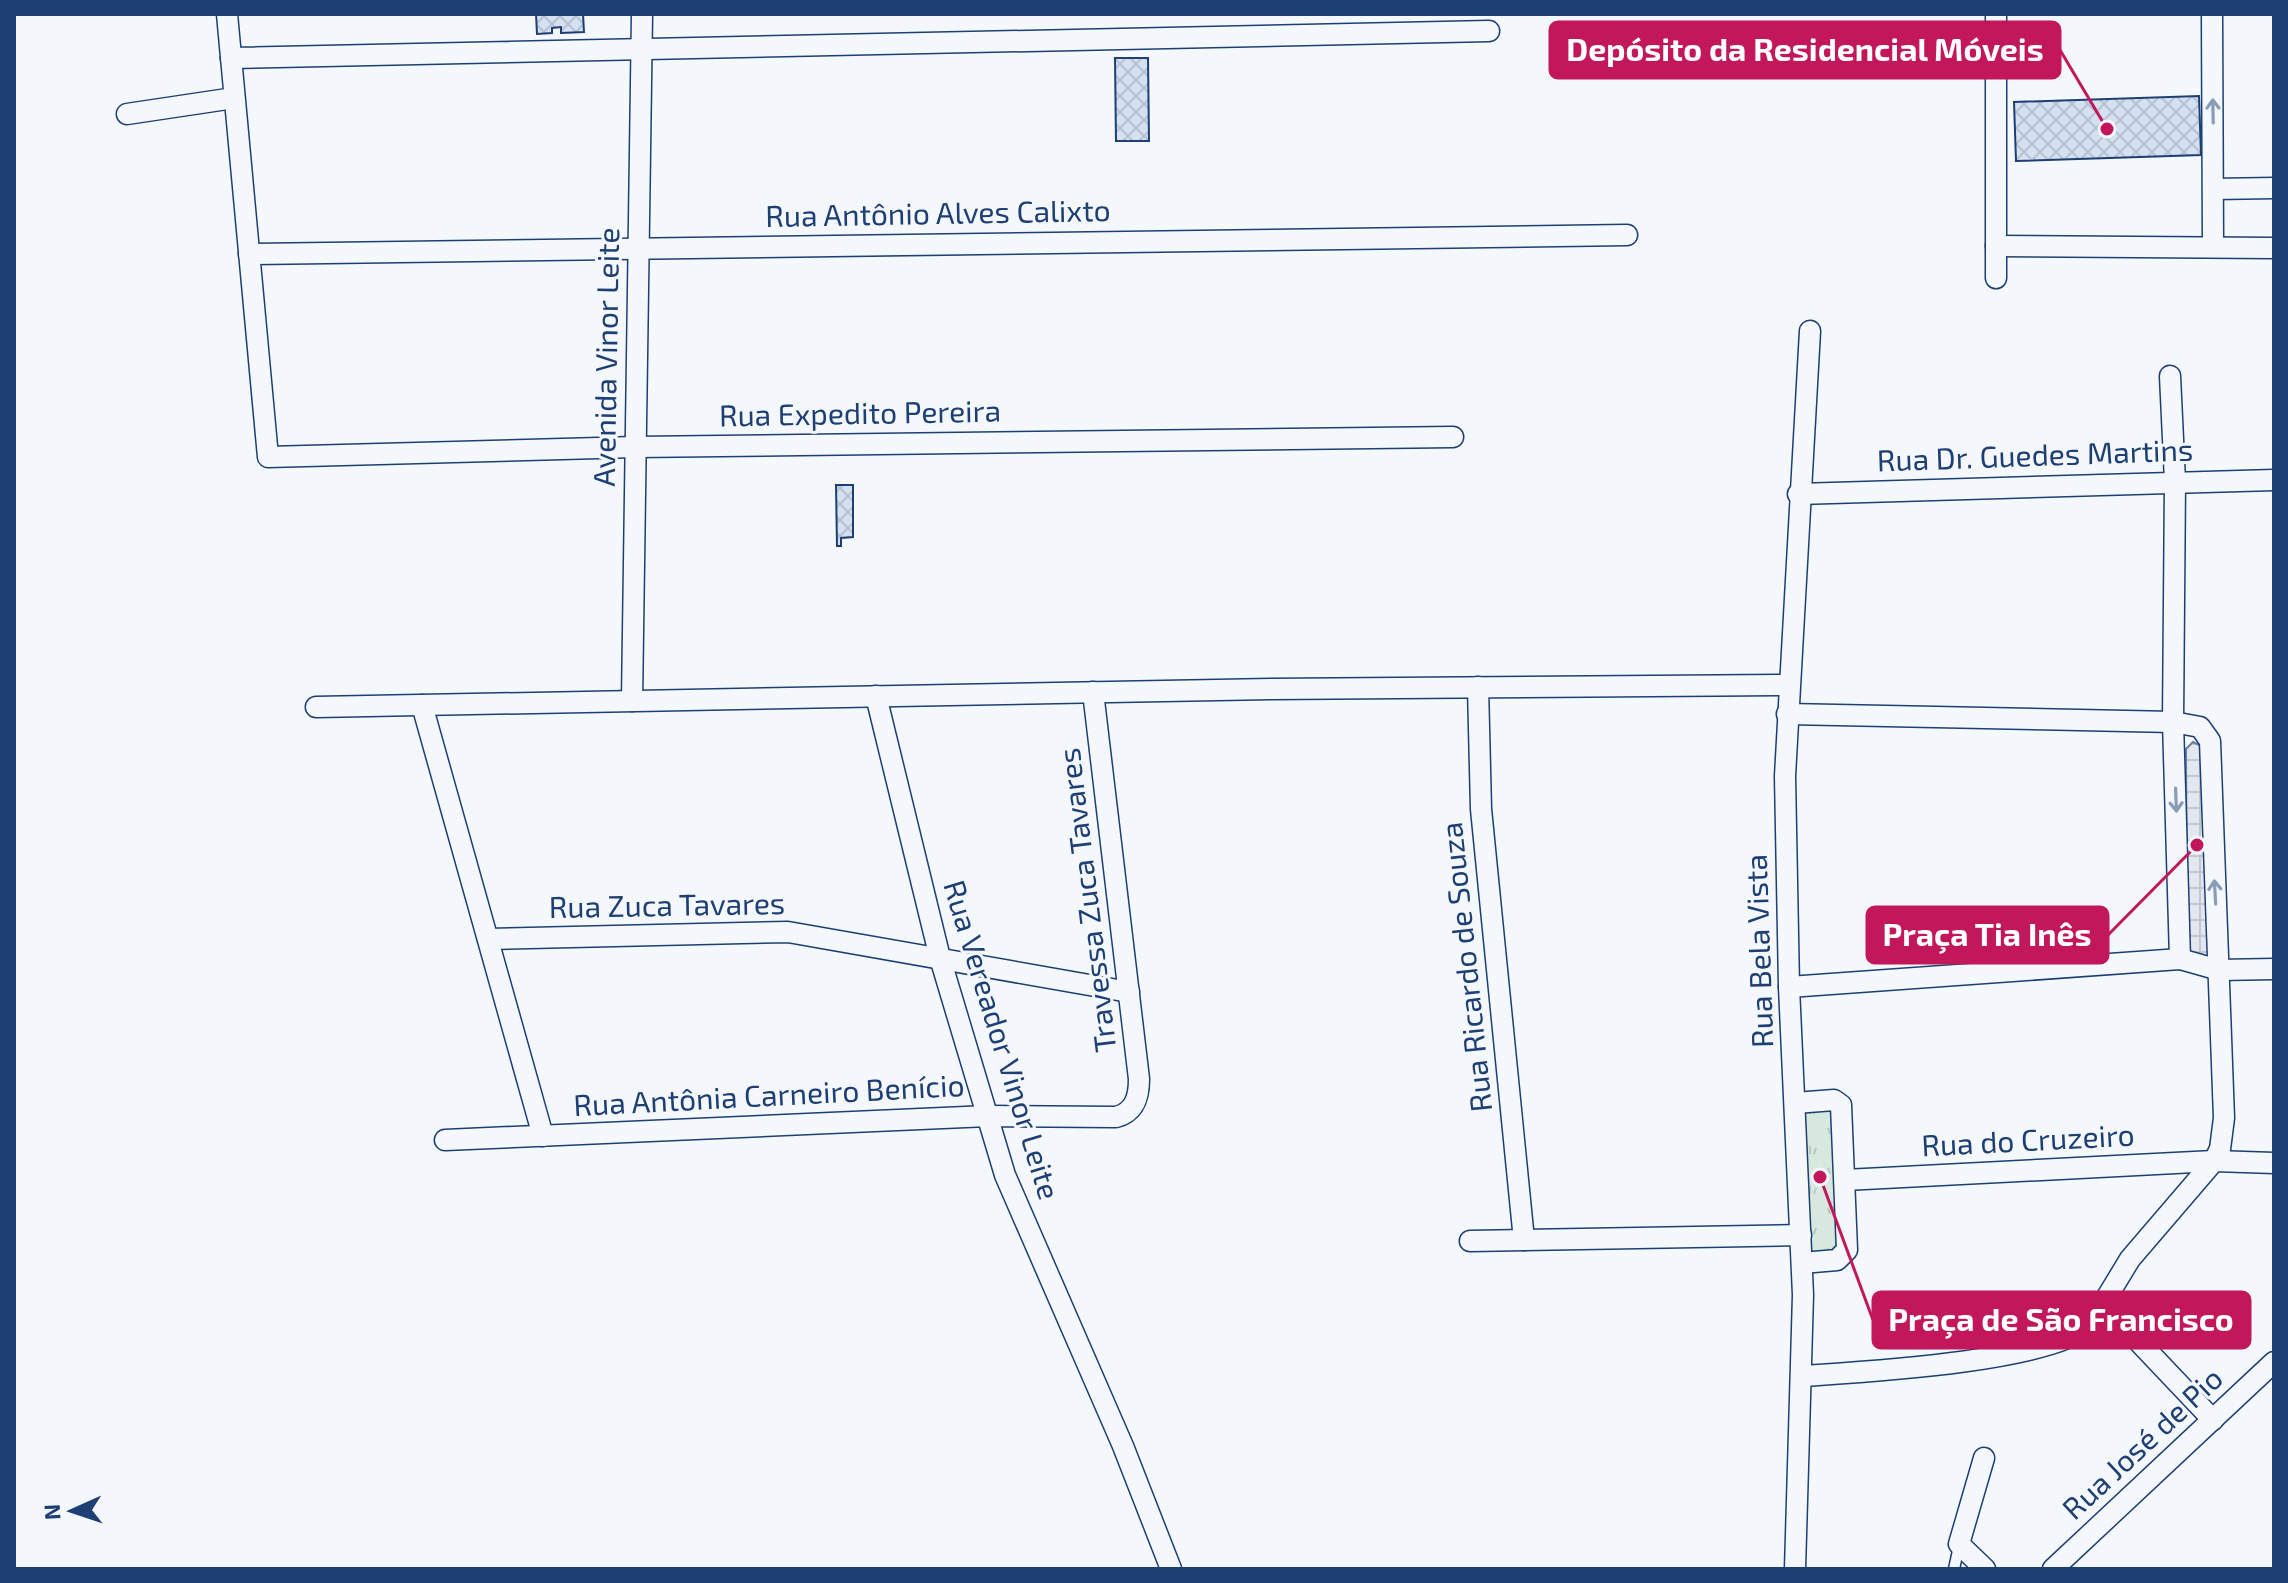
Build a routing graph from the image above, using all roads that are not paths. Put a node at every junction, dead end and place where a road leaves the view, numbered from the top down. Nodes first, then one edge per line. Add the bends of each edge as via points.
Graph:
1 (227, 14) edge
2 (642, 14) edge
3 (1996, 14) edge
4 (2212, 14) edge
5 (1489, 31) dead end
6 (642, 49) junction
7 (231, 58) junction
8 (234, 98) junction
9 (127, 114) dead end
10 (2274, 188) edge
11 (2214, 189) junction
12 (1627, 235) dead end
13 (1996, 246) junction
14 (639, 247) junction
15 (2213, 247) junction
16 (2274, 248) edge
17 (249, 254) junction
18 (1996, 278) dead end
19 (1810, 331) dead end
20 (2170, 376) dead end
21 (1453, 437) dead end
22 (635, 447) junction
23 (2274, 480) edge
24 (2175, 481) junction
25 (1798, 494) junction
26 (1788, 685) junction
27 (1478, 687) junction
28 (1093, 692) junction
29 (876, 696) junction
30 (632, 701) junction
31 (422, 705) junction
32 (316, 707) dead end
33 (1787, 714) junction
34 (2173, 722) junction
35 (488, 939) junction
36 (2180, 959) junction
37 (941, 961) junction
38 (2274, 969) edge
39 (2219, 970) junction
40 (1789, 987) junction
41 (1129, 992) junction
42 (1137, 1101) joint
43 (1795, 1103) junction
44 (988, 1116) junction
45 (543, 1136) junction
46 (445, 1140) dead end
47 (2214, 1161) junction
48 (2274, 1163) edge
49 (1845, 1180) junction
50 (1801, 1235) junction
51 (1524, 1240) junction
52 (1470, 1241) dead end
53 (1802, 1263) junction
54 (2103, 1304) junction
55 (2274, 1362) edge
56 (1802, 1376) junction
57 (2213, 1420) junction
58 (1984, 1458) dead end
59 (1959, 1544) junction
60 (1171, 1569) edge
61 (1795, 1569) edge
62 (1954, 1569) edge
63 (1985, 1569) edge
64 (2053, 1569) edge

1 - 7 street
2 - 6 street, Avenida Vinor Leite
3 - 13 street
11 -> 4 street
5 - 6 street
6 - 7 street
6 - 14 street, Avenida Vinor Leite
7 - 8 street
8 - 9 street
8 - 17 street
10 - 11 street
11 - 15 street
12 - 14 street, Rua Antônio Alves Calixto
13 - 15 street
13 - 18 street
14 - 17 street, Rua Antônio Alves Calixto
14 - 22 street, Avenida Vinor Leite
15 - 16 street
17 - 22 street, Rua Expedito Pereira via 268,457
19 - 25 street, Rua Bela Vista
20 - 24 street
21 - 22 street, Rua Expedito Pereira
22 - 30 street, Avenida Vinor Leite
23 - 24 street, Rua Dr. Guedes Martins
24 - 25 street, Rua Dr. Guedes Martins
24 - 34 street
25 - 26 street, Rua Bela Vista
26 - 27 street
26 - 33 street, Rua Bela Vista
27 - 28 street
27 - 51 street, Rua Ricardo de Souza via 1481,809
28 - 29 street
28 - 41 street, Travessa Zuca Tavares
29 - 30 street
29 - 37 street, Rua Vereador Vinor Leite
30 - 31 street
31 - 32 street
31 - 35 street
33 - 34 street
33 - 40 street, Rua Bela Vista
34 -> 36 street
39 -> 34 street via 2210,741 2200,727
35 - 37 street, Rua Zuca Tavares via 788,932
35 - 45 street
36 - 39 street
36 - 40 street
37 - 41 street, Rua Zuca Tavares
37 - 44 street, Rua Vereador Vinor Leite
38 - 39 street
39 - 47 street via 2224,1118
40 - 43 street, Rua Bela Vista
41 - 42 street, Travessa Zuca Tavares
42 - 44 street, Rua Antônia Carneiro Benício via 1116,1117
43 - 49 street via 1834,1100 1841,1105
43 - 50 street, Rua Bela Vista
44 - 45 street, Rua Antônia Carneiro Benício
44 - 60 street, Rua Vereador Vinor Leite via 1005,1175
45 - 46 street, Rua Antônia Carneiro Benício
47 - 48 street, Rua do Cruzeiro
47 - 49 street, Rua do Cruzeiro
47 - 54 street via 2130,1259
49 - 53 street via 1846,1252 1837,1260
50 - 51 street
50 - 53 street, Rua Bela Vista
51 - 52 street
53 - 56 street, Rua Bela Vista
54 - 56 street via 2081,1333 2050,1345 1879,1371
54 - 57 street
55 - 57 street, Rua José de Pio
56 - 61 street, Rua Bela Vista
57 - 64 street, Rua José de Pio
58 - 59 street
59 - 62 lane
59 - 63 street

